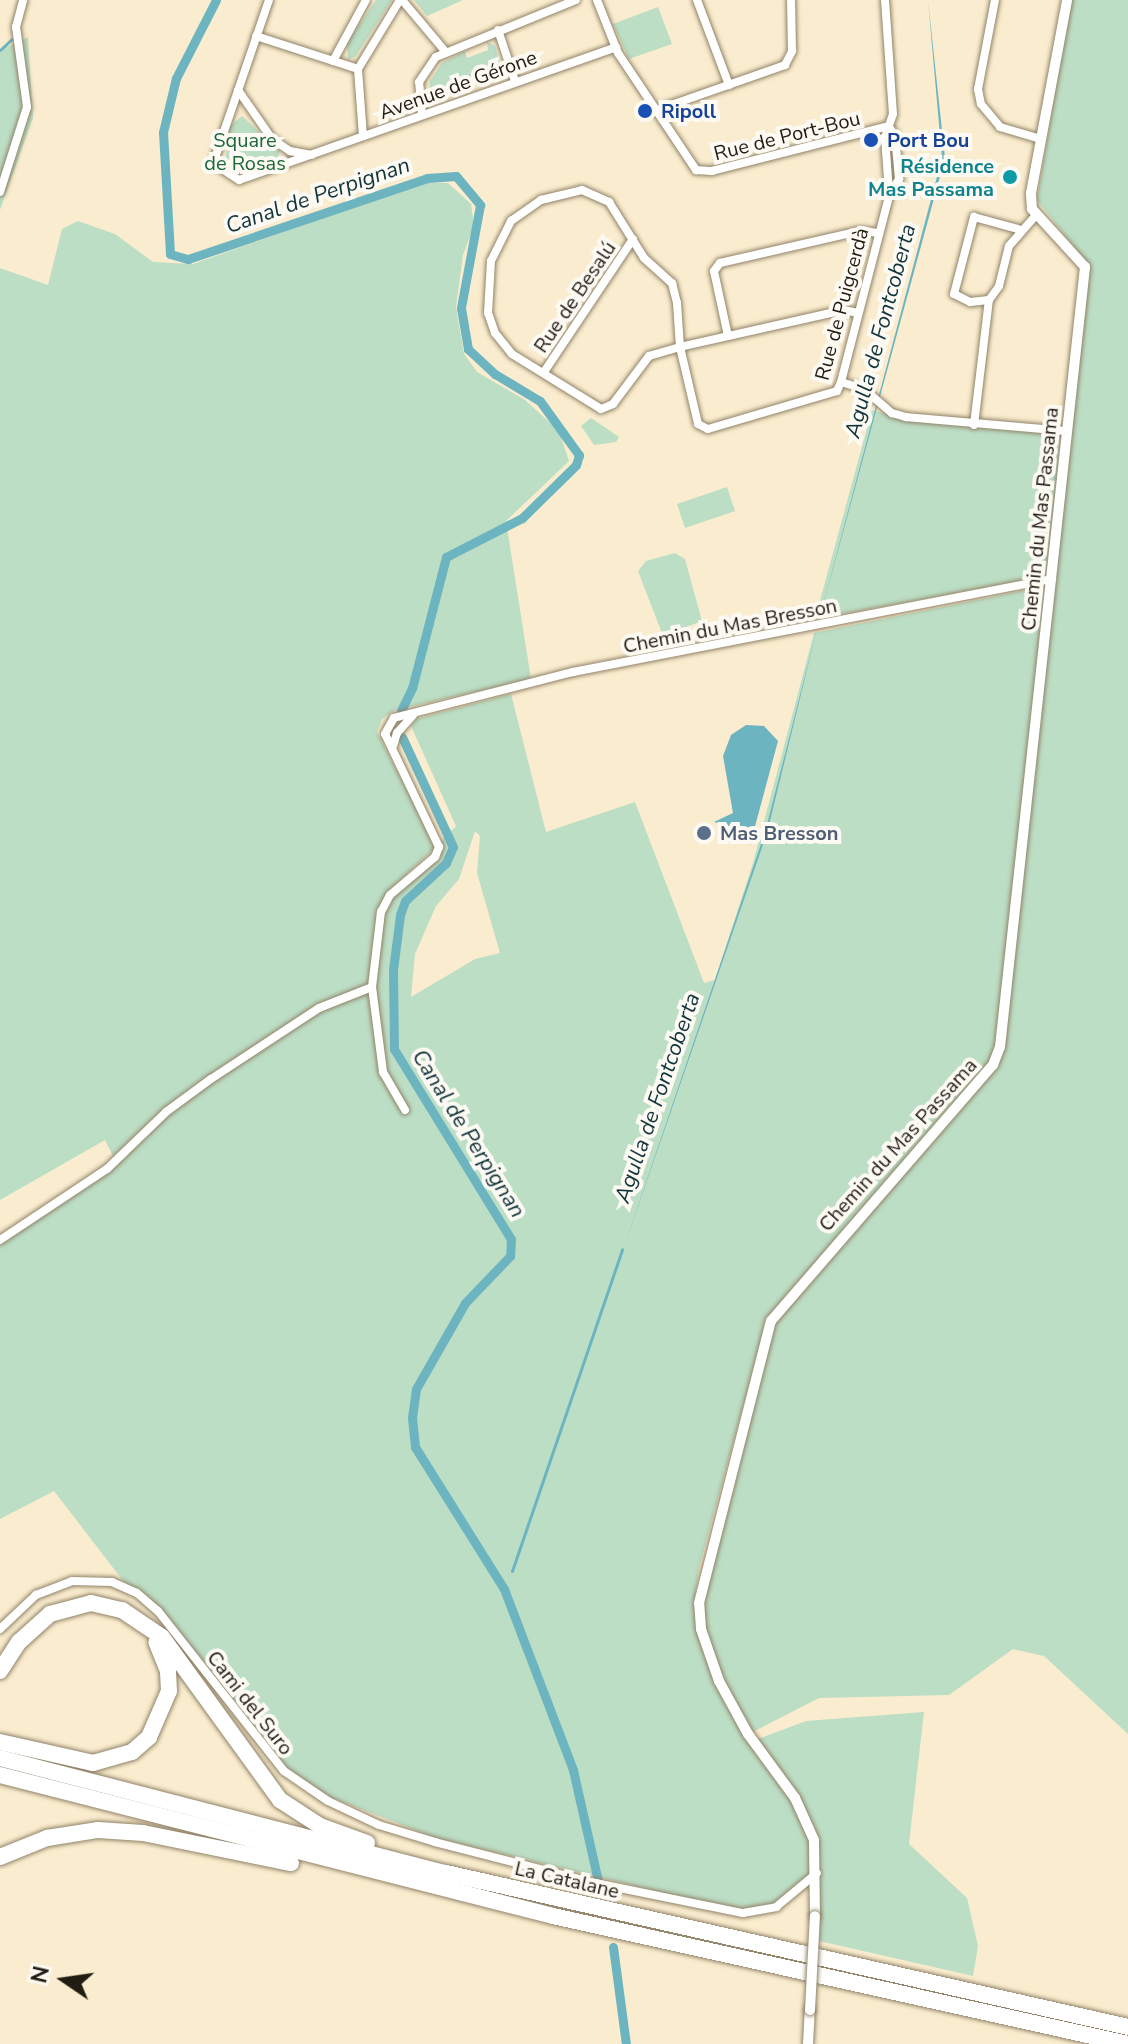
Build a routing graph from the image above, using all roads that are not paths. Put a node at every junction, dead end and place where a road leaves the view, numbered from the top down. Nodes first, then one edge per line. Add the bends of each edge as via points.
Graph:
1 (23, 0) edge
2 (269, 0) edge
3 (366, 0) edge
4 (401, 0) edge
5 (576, 0) edge
6 (597, 0) edge
7 (697, 0) edge
8 (791, 0) edge
9 (885, 0) edge
10 (995, 0) edge
11 (1067, 0) edge
12 (498, 30) junction
13 (256, 36) junction
14 (616, 47) junction
15 (445, 51) junction
16 (333, 61) junction
17 (358, 69) junction
18 (515, 81) junction
19 (729, 85) junction
20 (238, 90) junction
21 (654, 111) junction
22 (422, 115) junction
23 (888, 126) junction
24 (363, 136) junction
25 (1041, 139) junction
26 (313, 155) junction
27 (0, 192) edge
28 (890, 193) joint
29 (1037, 214) junction
30 (1018, 229) junction
31 (878, 233) junction
32 (633, 239) junction
33 (989, 300) junction
34 (858, 313) junction
35 (728, 336) junction
36 (680, 347) junction
37 (544, 372) junction
38 (841, 382) junction
39 (974, 425) junction
40 (1067, 431) junction
41 (1052, 579) junction
42 (416, 712) junction
43 (393, 746) junction
44 (372, 987) junction
45 (405, 1110) dead end
46 (0, 1240) edge
47 (141, 1621) junction
48 (0, 1629) edge
49 (0, 1671) edge
50 (0, 1742) edge
51 (0, 1758) edge
52 (0, 1775) edge
53 (0, 1857) edge
54 (355, 1869) junction
55 (446, 1873) junction
56 (818, 1873) junction
57 (1128, 2027) edge
58 (808, 2044) edge
59 (1128, 2044) edge

1 - 27 street via 16,10 16,27 27,107
2 - 13 street, Avenue de Gérone
3 - 16 street
4 - 15 street
4 - 17 street
5 - 12 street
6 - 14 street, Rue de Port-Bou
7 - 19 street
8 - 19 street via 792,51 785,65
9 - 23 street, Rue de Port-Bou via 893,114
10 - 25 street via 978,89 981,104 1000,127
11 - 25 street
12 - 15 street
12 - 18 street
13 - 16 street
13 - 20 street, Avenue de Gérone
14 - 18 street, Avenue de Gérone
14 - 21 street, Rue de Port-Bou
15 - 22 street via 419,82
16 - 17 street
17 - 24 street
18 - 22 street, Avenue de Gérone
19 - 21 street
20 - 26 street via 272,139 290,151
20 - 26 street, Avenue de Gérone via 215,158 231,178 247,180
21 - 23 street, Rue de Port-Bou via 688,163 702,172
22 - 24 street, Avenue de Gérone
23 - 28 street, Rue de Port-Bou via 895,135 899,179
24 - 26 street, Avenue de Gérone
25 - 29 street via 1031,193
28 - 31 street, Rue de Puigcerdà
29 - 30 street
29 - 40 street, Chemin du Mas Passama via 1085,267
30 - 33 street
30 - 33 street via 974,217 954,294 970,302
31 - 34 street, Rue de Puigcerdà
31 - 35 street via 860,231 720,263 714,271
32 - 36 street via 644,258 672,283
32 - 37 street, Rue de Besalú
32 - 37 street via 609,202 582,190 528,206 505,228 491,261 488,313 501,343
33 - 39 street
34 - 35 street via 844,310
34 - 38 street, Rue de Puigcerdà
35 - 36 street
36 - 37 street via 649,356 613,404 601,409
36 - 38 street, Rue de Puigcerdà via 702,428 830,396
38 - 39 street via 906,417
39 - 40 street
40 - 41 street, Chemin du Mas Passama
41 - 42 street, Chemin du Mas Bresson via 573,672
41 - 56 street, Chemin du Mas Passama via 1000,1047 993,1065 771,1321 704,1569 701,1629 719,1681 748,1734 795,1798 814,1840
42 - 43 street
42 - 43 street, Chemin du Mas Bresson via 388,721 385,734
43 - 44 street via 439,847 435,857 390,895 381,912
44 - 45 street via 383,1072
44 - 46 street via 319,1008 211,1079 166,1112 107,1169
47 - 49 highway via 109,1606 73,1606 34,1626
47 - 50 highway via 159,1647 169,1691 149,1737 132,1752 93,1763
47 - 55 highway via 162,1637 280,1800 320,1826 417,1856
48 - 56 street, Cami del Suro via 36,1595 72,1581 112,1582 137,1593 158,1611 284,1771 328,1801 435,1842 743,1913 776,1907
51 - 55 highway, La Catalane
52 - 54 highway, La Catalane
53 - 54 highway via 47,1838 98,1830 143,1833 321,1870
54 - 59 highway, La Catalane
55 - 57 highway, La Catalane
56 - 58 street, Chemin du Mas Passama, bridge

